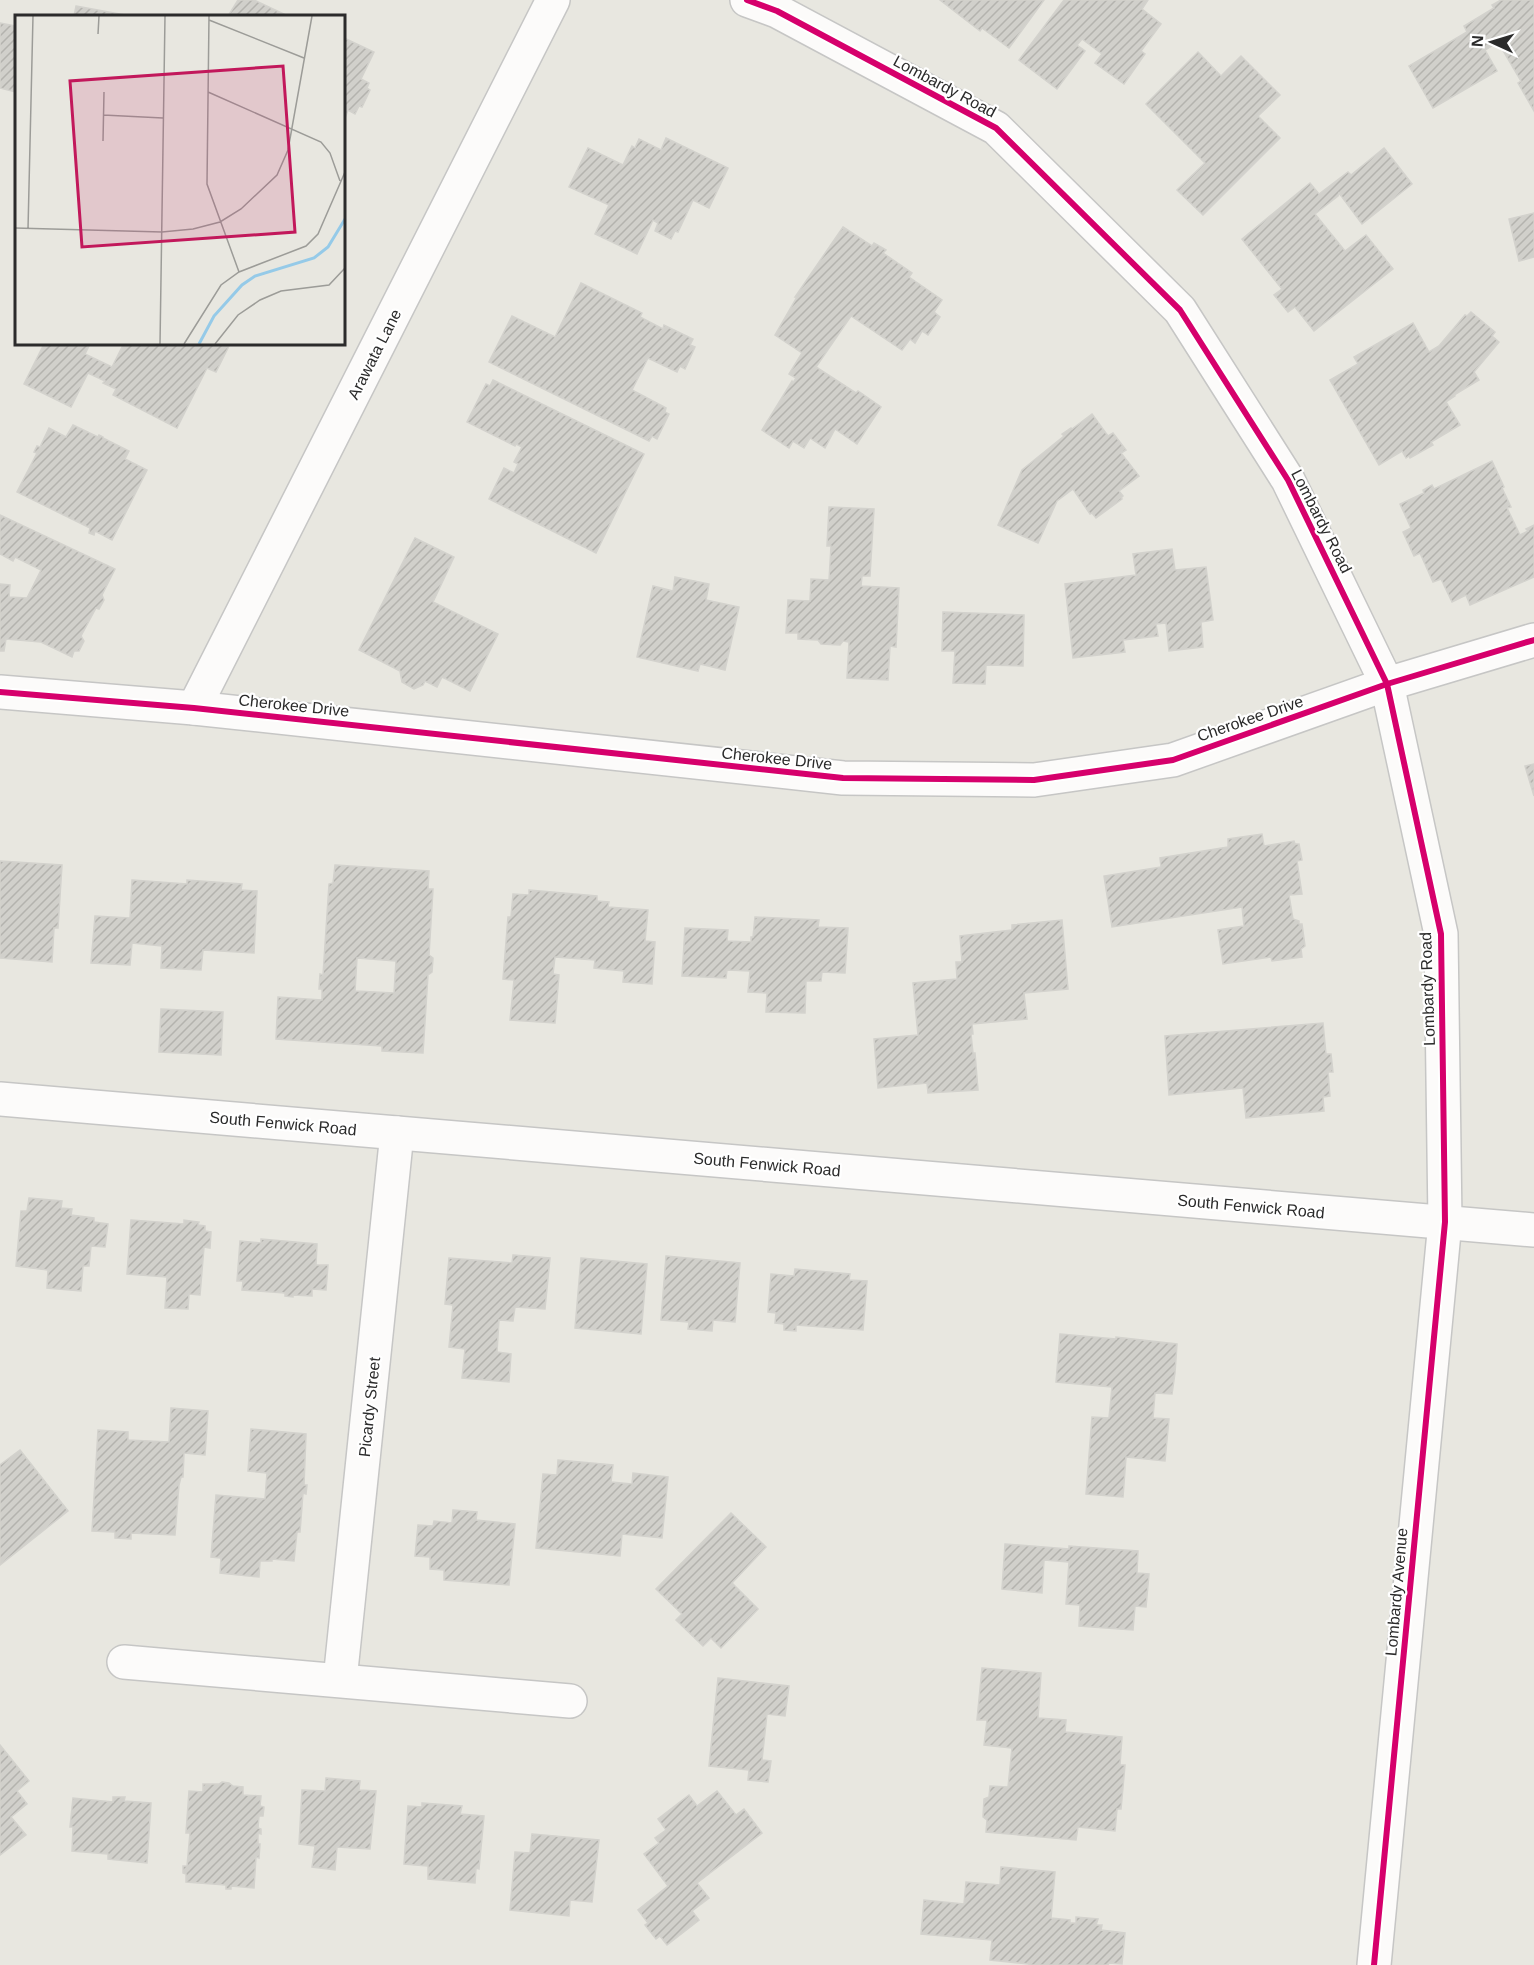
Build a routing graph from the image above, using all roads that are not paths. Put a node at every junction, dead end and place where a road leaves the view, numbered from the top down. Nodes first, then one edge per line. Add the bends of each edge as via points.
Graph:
1 (553, 0) edge
2 (747, 0) edge
3 (1534, 640) edge
4 (1387, 684) junction
5 (0, 692) edge
6 (194, 708) junction
7 (0, 1099) edge
8 (398, 1133) junction
9 (1445, 1222) junction
10 (1534, 1230) edge
11 (124, 1662) dead end
12 (340, 1680) junction
13 (570, 1701) dead end
14 (1374, 1965) edge

1 - 6 street, Arawata Lane
2 - 4 street, Lombardy Road via 777,11 996,129 1180,310 1288,480
3 - 4 street, Cherokee Drive
4 - 6 street, Cherokee Drive via 1173,759 1034,780 843,778
4 - 9 street, Lombardy Road via 1441,934
5 - 6 street, Cherokee Drive
7 - 8 street, South Fenwick Road
8 - 9 street, South Fenwick Road
8 - 12 street, Picardy Street
9 - 10 street, South Fenwick Road
9 - 14 street, Lombardy Avenue
11 - 12 street
12 - 13 street

